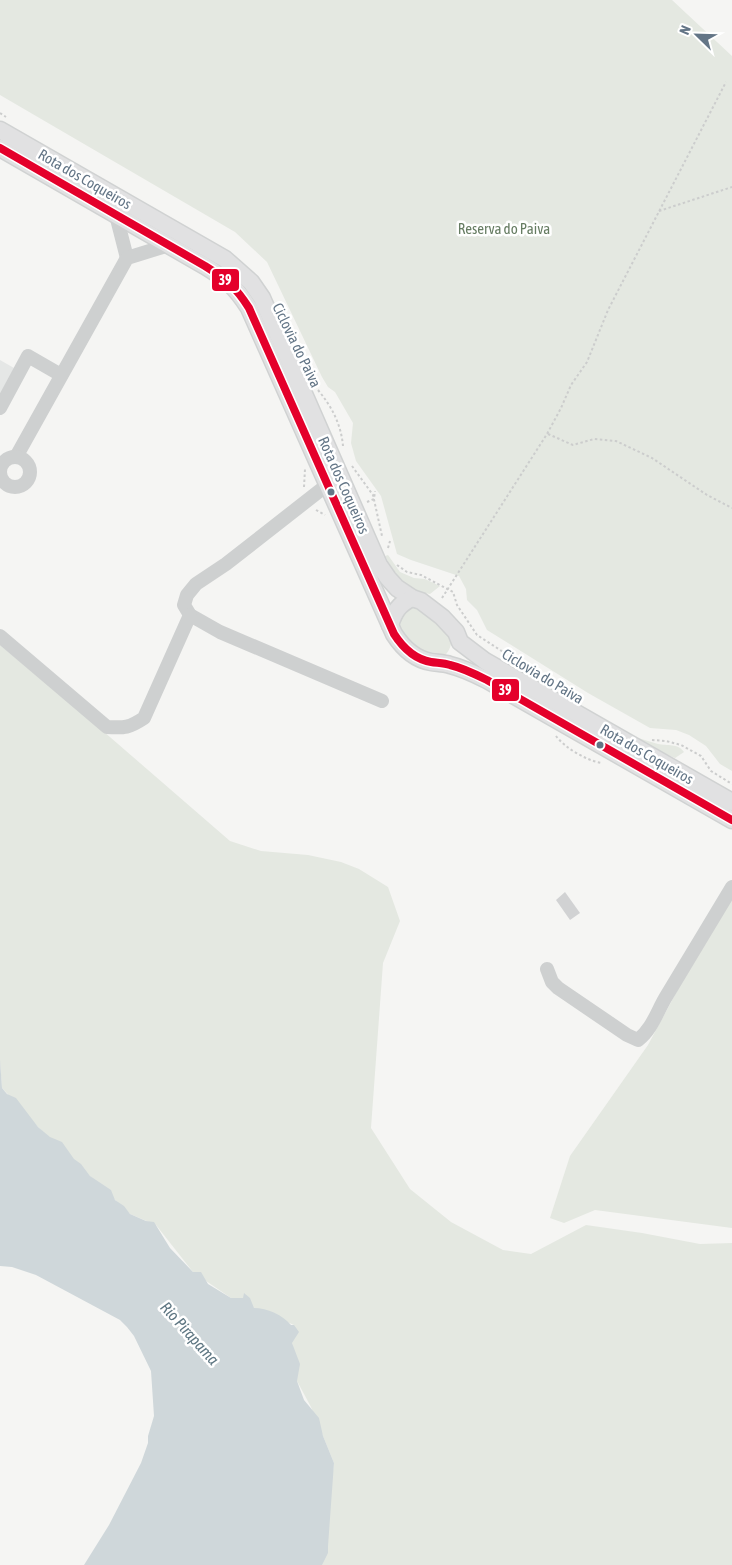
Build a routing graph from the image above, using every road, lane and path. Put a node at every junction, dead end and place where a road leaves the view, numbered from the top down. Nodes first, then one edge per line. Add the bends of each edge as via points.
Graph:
1 (726, 82) dead end
2 (0, 113) edge
3 (4, 124) edge
4 (0, 148) edge
5 (732, 186) edge
6 (659, 211) junction
7 (116, 215) junction
8 (169, 245) junction
9 (127, 258) junction
10 (61, 375) junction
11 (316, 387) dead end
12 (0, 408) edge
13 (547, 434) junction
14 (343, 447) dead end
15 (16, 457) junction
16 (349, 462) dead end
17 (1, 479) edge
18 (327, 485) junction
19 (732, 508) edge
20 (383, 540) dead end
21 (385, 545) dead end
22 (387, 550) dead end
23 (392, 558) dead end
24 (448, 588) junction
25 (412, 598) junction
26 (434, 611) junction
27 (190, 615) junction
28 (390, 625) junction
29 (456, 632) junction
30 (0, 636) edge
31 (441, 664) junction
32 (533, 671) dead end
33 (382, 701) dead end
34 (646, 737) dead end
35 (732, 784) edge
36 (732, 802) edge
37 (732, 820) edge
38 (732, 886) edge
39 (547, 969) dead end

1 - 6 path
2 - 3 path
3 - 25 main road, Rota dos Coqueiros via 225,259 251,282 262,298 379,565 397,588
4 - 7 main road, Rota dos Coqueiros
5 - 6 path
6 - 13 path via 608,310 587,362 571,385
7 - 8 main road, Rota dos Coqueiros
7 - 9 street
8 - 9 street
8 - 18 main road, Rota dos Coqueiros via 222,276 236,289 248,308
9 - 10 street
10 - 12 street via 28,356
10 - 15 street
11 - 14 path, Ciclovia do Paiva via 330,405 342,432
13 - 19 path via 573,445 594,439 616,441 652,458
13 - 24 path
15 - 17 street via 4,462 0,470
15 - 17 street via 24,460 29,468 26,482 13,486
16 - 20 path via 373,495
18 - 27 street via 196,584 187,594 184,605
18 - 28 main road, Rota dos Coqueiros
21 - 22 path
23 - 24 path via 407,572
24 - 26 path
24 - 32 path, Ciclovia do Paiva via 476,635
25 - 26 main road, Rota dos Coqueiros
25 - 28 main road via 399,607
26 - 29 main road, Rota dos Coqueiros
27 - 30 street via 144,718 132,726 121,728 108,727
27 - 33 street via 220,632
28 - 31 main road, Rota dos Coqueiros via 403,647 427,661
29 - 31 main road via 453,652
29 - 36 main road, Rota dos Coqueiros via 460,642 485,661
31 - 37 main road, Rota dos Coqueiros via 466,670 487,680
34 - 35 path via 681,745 701,756 711,772
38 - 39 street via 652,1025 638,1040 558,988

